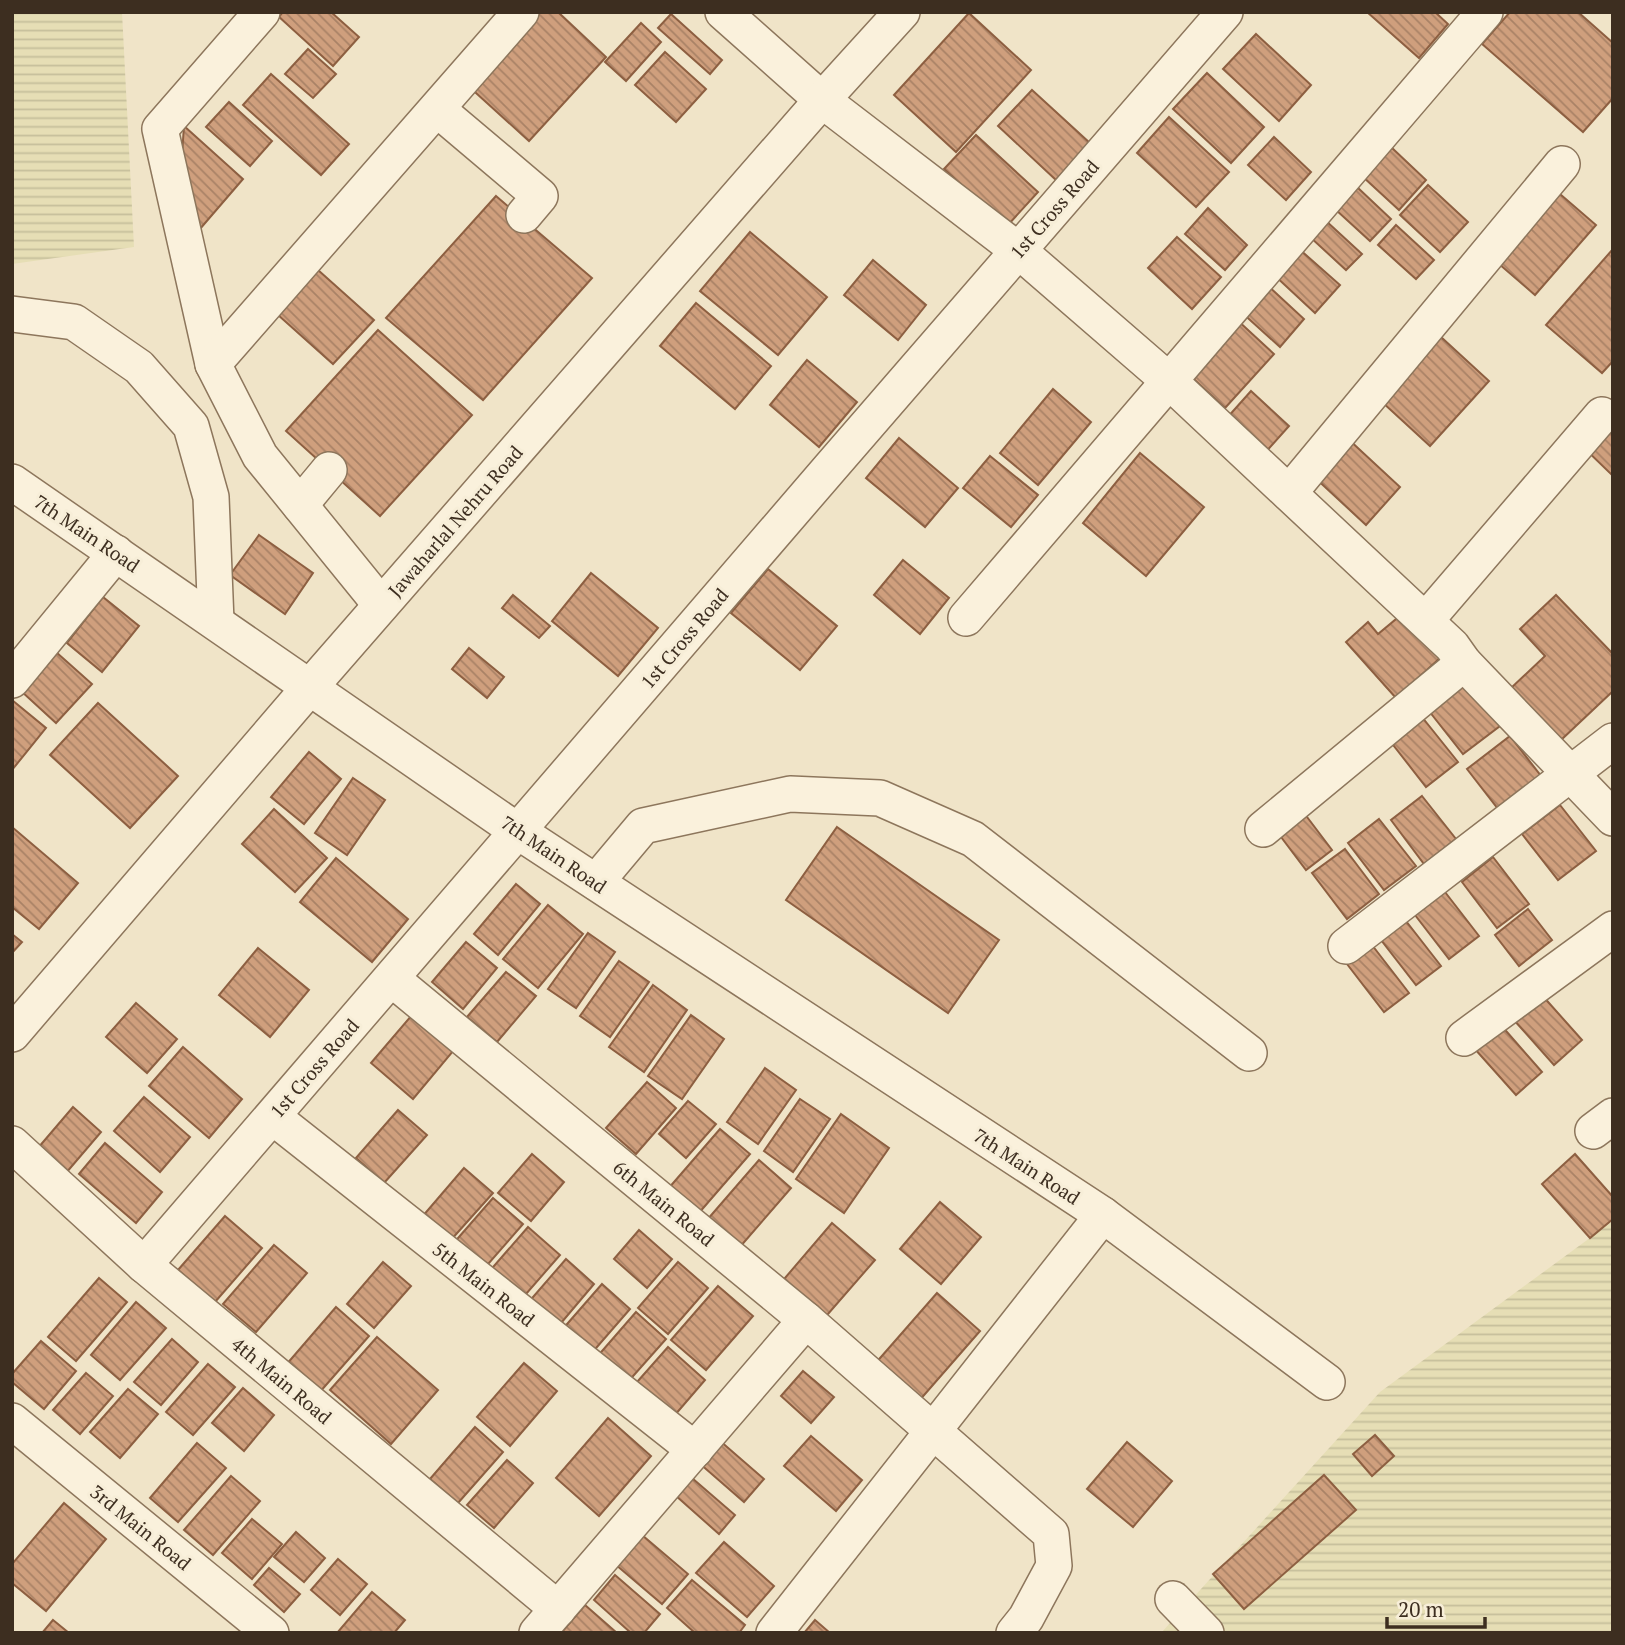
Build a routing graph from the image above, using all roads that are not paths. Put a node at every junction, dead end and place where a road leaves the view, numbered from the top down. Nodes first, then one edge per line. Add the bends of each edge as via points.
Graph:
1 (262, 12) edge
2 (521, 12) edge
3 (723, 12) edge
4 (902, 12) edge
5 (1225, 12) edge
6 (1485, 12) edge
7 (822, 100) junction
8 (437, 109) junction
9 (1562, 164) dead end
10 (524, 215) dead end
11 (1018, 251) junction
12 (12, 314) edge
13 (213, 365) junction
14 (1168, 380) junction
15 (1602, 415) dead end
16 (329, 470) dead end
17 (12, 482) edge
18 (1289, 493) junction
19 (300, 505) junction
20 (116, 554) junction
21 (381, 605) junction
22 (966, 618) dead end
23 (1426, 620) junction
24 (216, 622) junction
25 (1464, 663) junction
26 (12, 680) edge
27 (310, 687) junction
28 (1613, 741) edge
29 (1569, 775) junction
30 (1613, 818) edge
31 (1263, 829) dead end
32 (519, 832) junction
33 (596, 882) junction
34 (1613, 929) edge
35 (1346, 946) dead end
36 (392, 979) junction
37 (12, 1034) edge
38 (1464, 1038) dead end
39 (1249, 1053) dead end
40 (273, 1117) junction
41 (12, 1144) edge
42 (1103, 1215) junction
43 (144, 1265) junction
44 (806, 1320) junction
45 (1327, 1382) dead end
46 (15, 1429) edge
47 (933, 1431) junction
48 (695, 1450) junction
49 (1173, 1599) dead end
50 (547, 1621) edge
51 (271, 1633) edge
52 (775, 1633) edge
53 (1014, 1633) edge
54 (1206, 1633) edge

1 - 13 street via 160,129
2 - 8 street
3 - 7 street
4 - 7 street, Jawaharlal Nehru Road
5 - 11 street, 1st Cross Road
6 - 14 street
7 - 11 street
7 - 21 street, Jawaharlal Nehru Road
8 - 10 street via 540,196
8 - 13 street
9 - 18 street
11 - 14 street
11 - 32 street, 1st Cross Road
12 - 24 street via 74,322 139,367 191,426 211,497
13 - 19 street via 260,456
14 - 18 street
14 - 22 street
15 - 23 street
16 - 19 street
17 - 20 street, 7th Main Road
18 - 23 street
19 - 21 street
20 - 24 street, 7th Main Road
20 - 26 street
21 - 27 street, Jawaharlal Nehru Road
23 - 25 street
24 - 27 street, 7th Main Road
25 - 29 street
25 - 31 street
27 - 32 street, 7th Main Road
27 - 37 street, Jawaharlal Nehru Road
28 - 29 street
29 - 30 street
29 - 35 street
32 - 33 street, 7th Main Road
32 - 36 street, 1st Cross Road
33 - 39 street via 643,826 790,794 880,798 973,839
33 - 42 street, 7th Main Road
34 - 38 street
36 - 40 street, 1st Cross Road
36 - 44 street, 6th Main Road
40 - 43 street, 1st Cross Road
40 - 48 street, 5th Main Road
41 - 43 street, 4th Main Road
42 - 45 street, 7th Main Road
42 - 47 street
43 - 50 street, 4th Main Road
44 - 47 street, 6th Main Road
44 - 48 street
46 - 51 street, 3rd Main Road
47 - 52 street
47 - 53 street, 6th Main Road via 1051,1535 1054,1566
48 - 50 street
49 - 54 street

